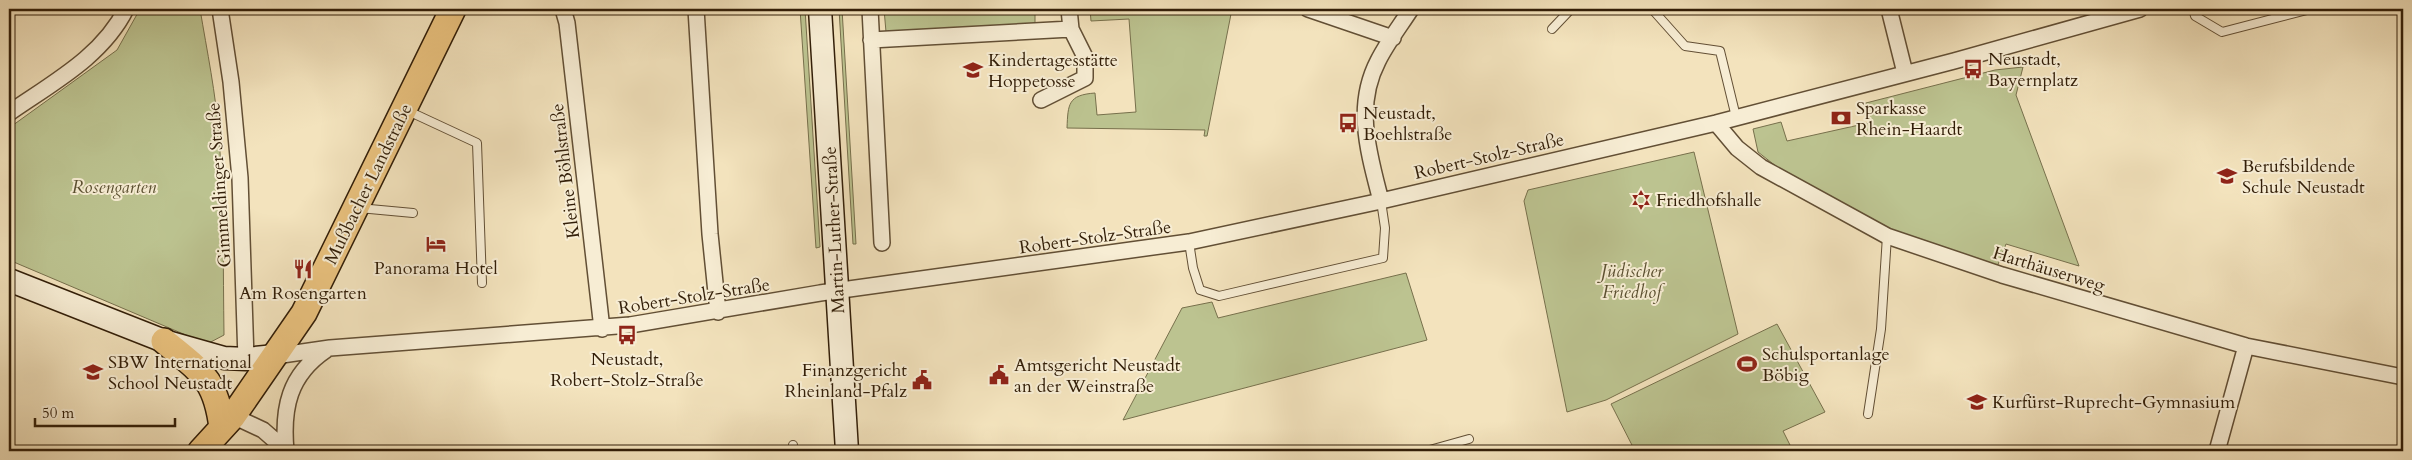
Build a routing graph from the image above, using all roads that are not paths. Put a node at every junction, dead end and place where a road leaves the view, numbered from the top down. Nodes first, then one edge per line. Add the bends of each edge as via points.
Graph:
1 (126, 9) edge
2 (220, 9) edge
3 (453, 9) edge
4 (563, 9) edge
5 (696, 9) edge
6 (820, 9) edge
7 (870, 9) edge
8 (1069, 9) edge
9 (1308, 9) edge
10 (1411, 9) edge
11 (1571, 9) edge
12 (1652, 9) edge
13 (1889, 9) edge
14 (2140, 9) edge
15 (2192, 9) edge
16 (2311, 9) edge
17 (1072, 29) junction
18 (1552, 29) dead end
19 (1393, 38) junction
20 (871, 40) junction
21 (1905, 73) junction
22 (1041, 100) dead end
23 (404, 109) junction
24 (9, 113) edge
25 (1736, 117) junction
26 (1716, 123) junction
27 (1381, 201) junction
28 (357, 207) junction
29 (414, 213) dead end
30 (1887, 236) junction
31 (1189, 242) junction
32 (882, 243) dead end
33 (9, 280) edge
34 (482, 283) dead end
35 (838, 292) junction
36 (718, 312) junction
37 (602, 329) junction
38 (164, 341) junction
39 (2246, 346) junction
40 (330, 348) junction
41 (276, 356) junction
42 (246, 359) junction
43 (2403, 376) edge
44 (1868, 414) dead end
45 (228, 422) junction
46 (1469, 439) dead end
47 (201, 451) edge
48 (286, 451) edge
49 (847, 451) edge
50 (1426, 451) edge
51 (2217, 451) edge

1 - 24 street via 116,28 95,52
2 - 42 street, Gimmeldinger Straße via 240,178
3 - 23 main road, Mußbacher Landstraße
4 - 37 street, Kleine Böhlstraße
5 - 36 street
6 - 35 street, Martin-Luther-Straße
7 - 20 street
8 - 17 street
9 - 19 street
10 - 19 street
11 - 18 lane
12 - 25 lane via 1685,46 1720,51
13 - 21 street
14 - 21 street, Robert-Stolz-Straße
15 - 16 lane via 2195,16 2222,32
17 - 20 street
17 - 22 street via 1085,57 1084,78
19 - 27 street via 1378,62 1365,103 1366,146
20 - 32 street
21 - 25 street, Robert-Stolz-Straße
23 - 28 main road, Mußbacher Landstraße
23 - 34 lane via 477,143
25 - 26 street, Robert-Stolz-Straße
26 - 27 street, Robert-Stolz-Straße
26 - 30 street, Harthäuserweg via 1732,142 1762,167
27 - 31 street, Robert-Stolz-Straße
27 - 31 lane via 1385,228 1383,258 1219,296 1200,290
28 - 29 lane
28 - 41 main road, Mußbacher Landstraße via 304,313
30 - 39 street, Harthäuserweg via 2002,275
30 - 44 lane via 1881,329
31 - 35 street, Robert-Stolz-Straße
33 - 38 street
35 - 36 street, Robert-Stolz-Straße
35 - 49 street, Martin-Luther-Straße
36 - 37 street, Robert-Stolz-Straße
37 - 40 street, Robert-Stolz-Straße
38 - 42 street via 224,358
38 - 45 main road via 205,375
39 - 43 street, Harthäuserweg
39 - 51 street
40 - 41 street, Robert-Stolz-Straße
40 - 48 street via 310,361 296,382 284,424
41 - 42 street
41 - 45 main road, Mußbacher Landstraße
45 - 47 main road, Mußbacher Landstraße
45 - 48 street via 263,430
46 - 50 lane

